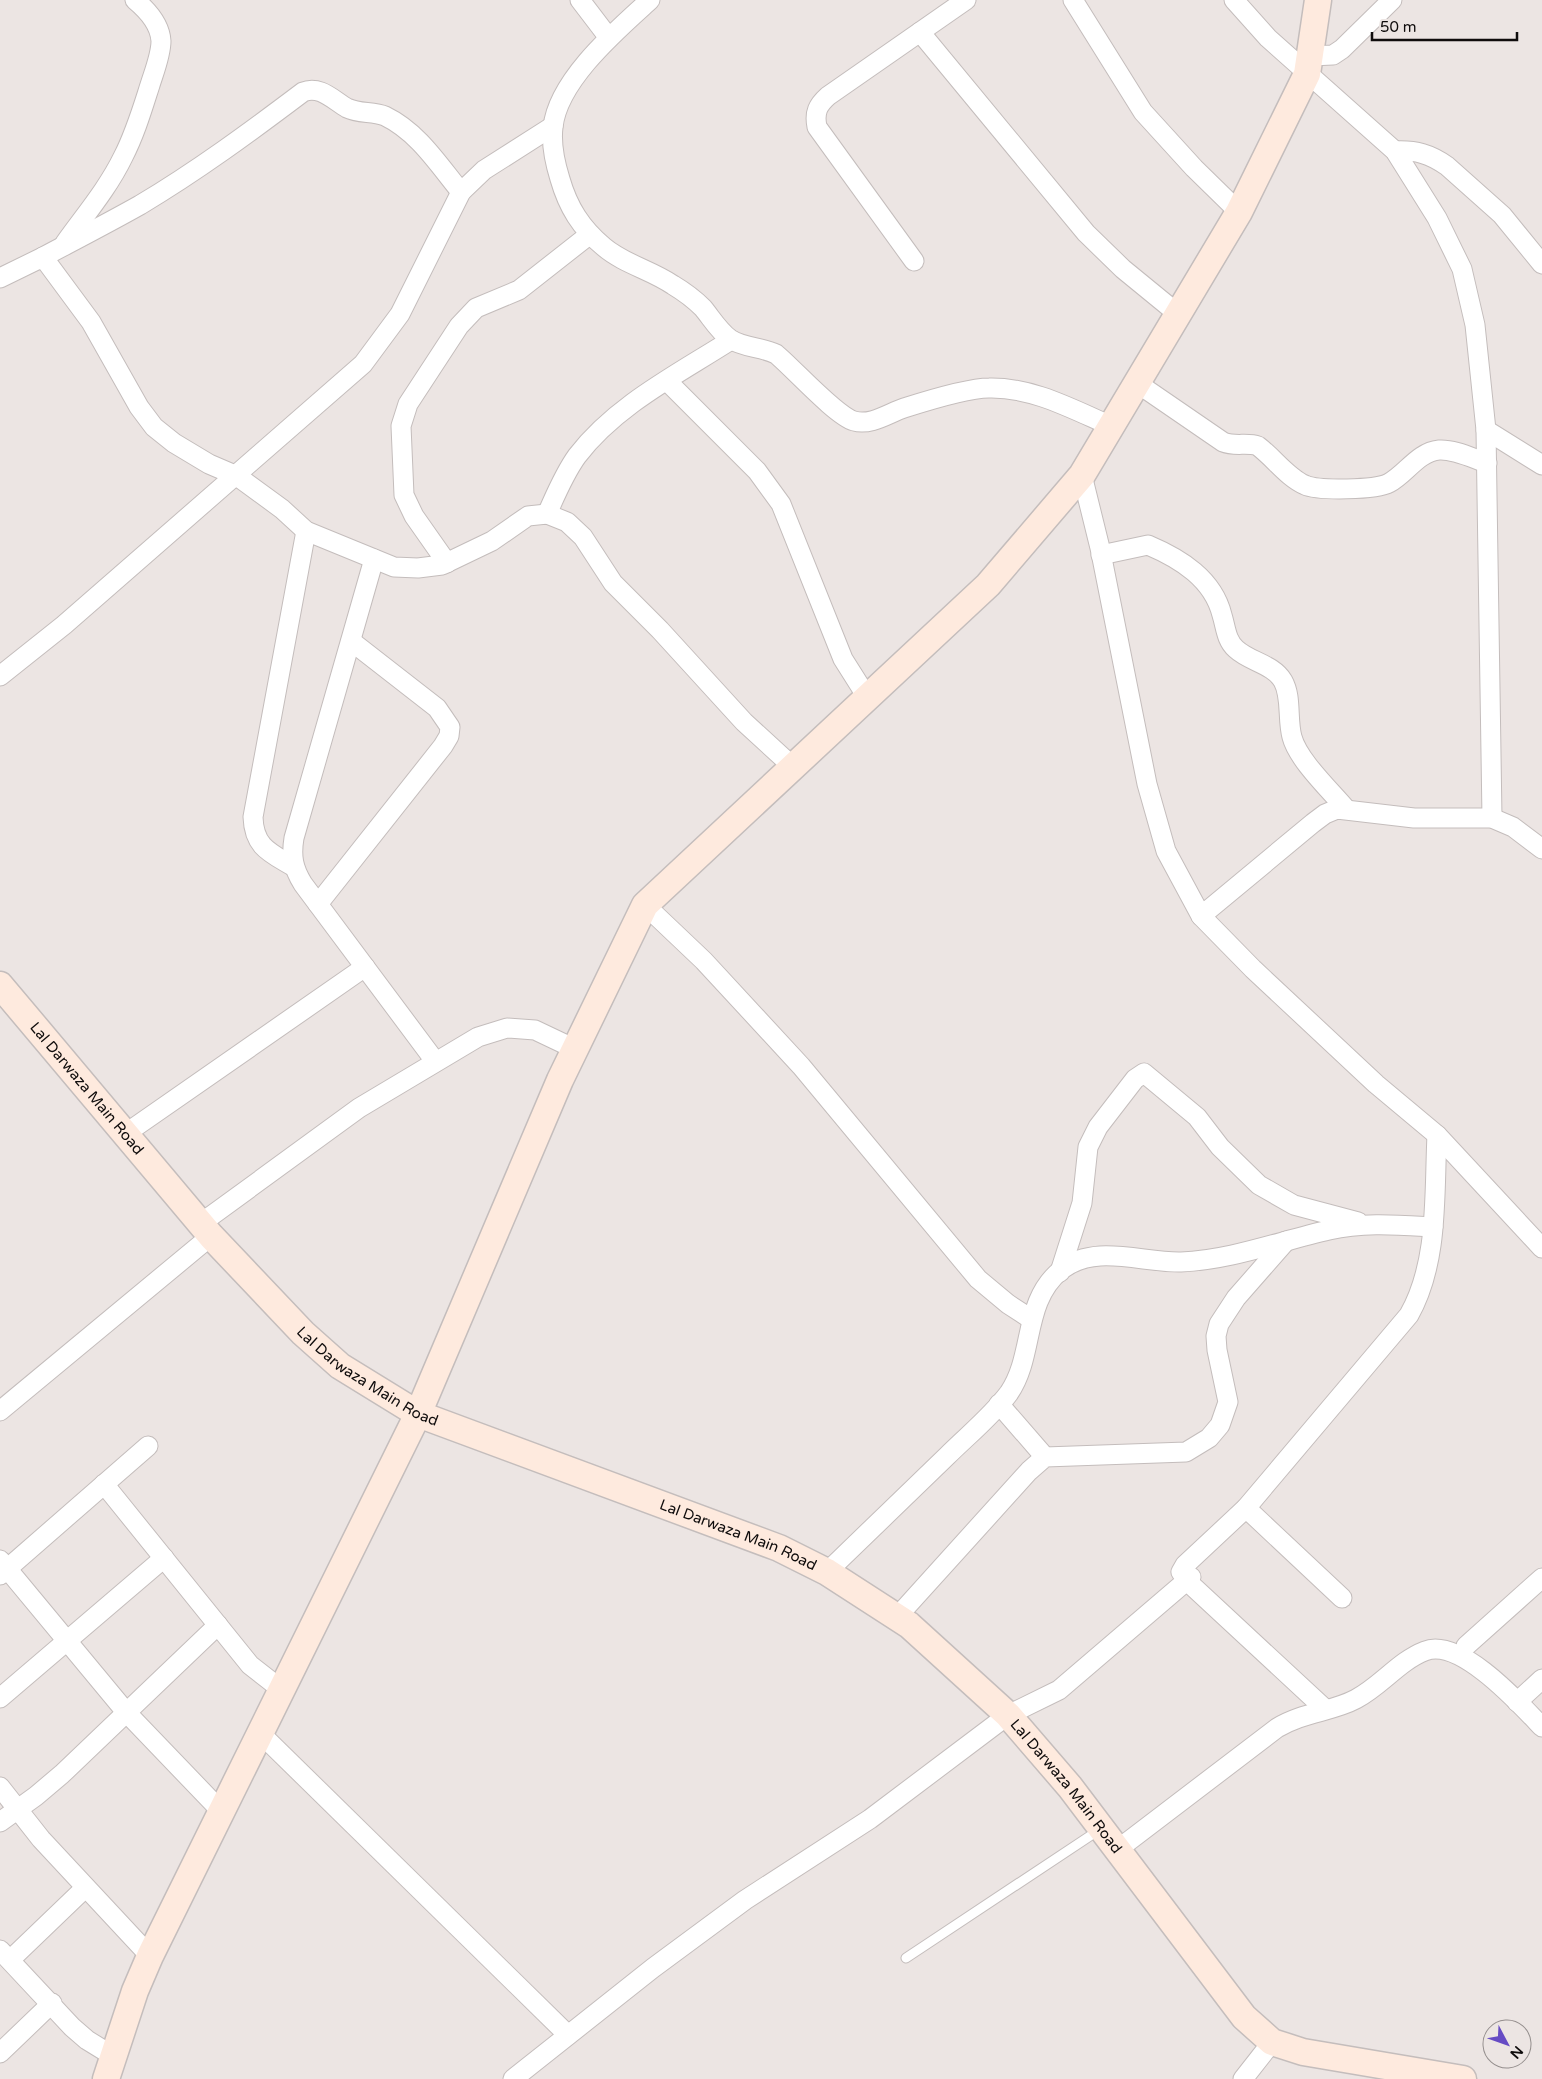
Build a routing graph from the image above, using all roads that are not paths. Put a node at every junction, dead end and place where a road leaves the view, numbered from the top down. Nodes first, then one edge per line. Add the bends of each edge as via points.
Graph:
1 (135, 0) edge
2 (580, 0) edge
3 (650, 0) edge
4 (966, 0) edge
5 (1073, 0) edge
6 (1234, 0) edge
7 (1318, 0) edge
8 (1392, 0) edge
9 (920, 32) junction
10 (609, 38) junction
11 (1309, 65) junction
12 (553, 126) junction
13 (1395, 151) junction
14 (460, 192) junction
15 (1238, 212) junction
16 (589, 235) junction
17 (62, 247) junction
18 (43, 257) junction
19 (914, 261) dead end
20 (1542, 264) edge
21 (0, 278) edge
22 (1178, 314) junction
23 (731, 340) junction
24 (667, 381) junction
25 (1137, 383) junction
26 (1111, 426) junction
27 (1486, 430) junction
28 (1487, 463) junction
29 (1542, 464) edge
30 (1082, 475) junction
31 (237, 476) junction
32 (547, 514) junction
33 (306, 531) junction
34 (1101, 555) junction
35 (374, 559) junction
36 (446, 563) junction
37 (351, 641) junction
38 (0, 676) edge
39 (867, 696) junction
40 (792, 766) junction
41 (1346, 809) junction
42 (1492, 818) junction
43 (1540, 843) edge
44 (294, 868) junction
45 (318, 904) junction
46 (645, 905) junction
47 (1201, 916) junction
48 (365, 968) junction
49 (0, 985) edge
50 (575, 1049) junction
51 (435, 1061) junction
52 (125, 1134) junction
53 (1436, 1135) junction
54 (1366, 1224) junction
55 (1433, 1226) junction
56 (205, 1230) junction
57 (1286, 1241) junction
58 (1542, 1248) edge
59 (1060, 1272) junction
60 (1031, 1319) junction
61 (999, 1404) junction
62 (0, 1411) edge
63 (418, 1414) junction
64 (148, 1446) dead end
65 (1045, 1457) junction
66 (104, 1484) junction
67 (1246, 1508) junction
68 (164, 1558) junction
69 (2, 1568) edge
70 (827, 1572) junction
71 (1542, 1578) edge
72 (1189, 1579) junction
73 (1342, 1598) dead end
74 (897, 1618) junction
75 (218, 1625) junction
76 (68, 1641) junction
77 (1466, 1646) dead end
78 (1542, 1679) edge
79 (282, 1690) junction
80 (0, 1698) edge
81 (1518, 1702) junction
82 (1325, 1709) junction
83 (126, 1712) junction
84 (1008, 1715) junction
85 (1542, 1727) edge
86 (260, 1733) junction
87 (0, 1787) edge
88 (17, 1810) junction
89 (221, 1811) junction
90 (0, 1822) edge
91 (1101, 1829) junction
92 (1117, 1850) junction
93 (85, 1888) junction
94 (5, 1955) edge
95 (150, 1956) junction
96 (906, 1958) dead end
97 (52, 2003) junction
98 (568, 2035) junction
99 (1272, 2042) junction
100 (0, 2053) edge
101 (109, 2068) edge
102 (513, 2079) edge
103 (1243, 2079) edge
104 (1463, 2079) edge

1 - 17 street via 158,27 161,41 158,61 137,126 122,158
2 - 10 street
3 - 10 street
4 - 9 street
5 - 15 street via 1142,112
6 - 11 street via 1255,26
7 - 11 street
8 - 11 street via 1342,49
9 - 19 street via 828,96 820,103 815,118 817,126
9 - 22 street via 1086,233 1123,269
10 - 12 street via 580,69 562,99
11 - 13 street
11 - 15 street
12 - 14 street via 484,170
12 - 16 street via 555,163 565,197
13 - 20 street via 1419,152 1447,166 1502,216
13 - 27 street via 1437,218 1462,269 1476,325
14 - 17 street via 422,144 397,122 382,115 350,109 319,90 309,90 194,171 140,205
14 - 31 street via 400,314 363,364
15 - 22 street
16 - 23 street via 628,263 674,285 701,306
16 - 36 street via 519,290 476,308 460,326 408,404 401,426 404,494 407,505
17 - 18 street
18 - 21 street
18 - 31 street via 91,322 139,407 154,427 181,448
22 - 25 street
23 - 24 street
23 - 26 street via 776,354 846,418 856,422 987,388 1012,388 1039,395
24 - 32 street via 598,432 564,475
24 - 39 street via 757,471 781,504 843,659
25 - 26 street
25 - 28 street via 1223,442 1258,446 1306,485 1368,489 1381,486 1421,457 1440,450
26 - 30 street
27 - 28 street
27 - 29 street
28 - 42 street
30 - 34 street
30 - 39 street via 988,584
31 - 33 street
31 - 38 street
32 - 36 street via 528,516 492,541
32 - 40 street via 567,522 583,537 612,583 744,722
33 - 35 street
33 - 44 street via 254,817 258,842
34 - 41 street via 1148,545 1206,581 1218,600 1231,644 1276,672 1284,682 1294,744
34 - 47 street via 1146,784 1166,851
35 - 36 street via 394,567 418,568
35 - 37 street
37 - 44 street via 294,838
37 - 45 street via 437,708 450,726 449,736
39 - 40 street
40 - 46 street
41 - 42 street via 1414,818
41 - 47 street via 1325,814
42 - 43 street
44 - 45 street
45 - 48 street
46 - 50 street
46 - 60 street via 704,961 801,1066 978,1279
47 - 53 street via 1376,1084
48 - 51 street
48 - 52 street
49 - 52 street, Lal Darwaza Main Road
50 - 51 street via 535,1030 506,1028 478,1037
50 - 63 street
51 - 56 street via 324,1132
52 - 56 street, Lal Darwaza Main Road
53 - 55 street
53 - 58 street
54 - 55 street
54 - 57 street
54 - 59 street via 1276,1196 1241,1170 1190,1110 1144,1073 1135,1079 1098,1127 1088,1147 1082,1203
55 - 67 street via 1424,1284 1409,1314 1388,1343
56 - 62 street
56 - 63 street, Lal Darwaza Main Road via 303,1333 340,1366
57 - 59 street via 1211,1259 1181,1262 1088,1257 1072,1262
57 - 65 street via 1236,1298 1219,1324 1216,1350 1228,1402 1220,1425 1209,1438 1186,1452
59 - 60 street via 1048,1285
60 - 61 street via 1017,1378
61 - 65 street
61 - 70 street
63 - 70 street, Lal Darwaza Main Road via 779,1548
63 - 79 street
64 - 66 street
65 - 74 street
66 - 68 street
66 - 69 street
67 - 72 street via 1185,1565 1181,1575
67 - 73 street
68 - 75 street
68 - 76 street
69 - 76 street
70 - 74 street, Lal Darwaza Main Road
71 - 77 street
72 - 82 street
72 - 84 street via 1059,1690
74 - 84 street, Lal Darwaza Main Road
75 - 79 street via 250,1664
75 - 83 street
76 - 80 street
76 - 83 street
78 - 81 street
79 - 86 street
81 - 82 street via 1469,1661 1442,1648 1426,1650 1409,1659 1354,1701
81 - 85 street
82 - 92 street via 1288,1721 1260,1739
83 - 88 street via 62,1774
83 - 89 street
84 - 91 street, Lal Darwaza Main Road via 1070,1787
84 - 98 street via 870,1818 745,1900
86 - 89 street
86 - 98 street
87 - 88 street
88 - 90 street
88 - 93 street
89 - 95 street
91 - 92 street, Lal Darwaza Main Road
91 - 96 lane
92 - 99 street, Lal Darwaza Main Road via 1244,2017
93 - 94 street
93 - 95 street
94 - 97 street
95 - 101 street
97 - 100 street
97 - 101 street
98 - 102 street
99 - 103 street
99 - 104 street, Lal Darwaza Main Road via 1303,2052

